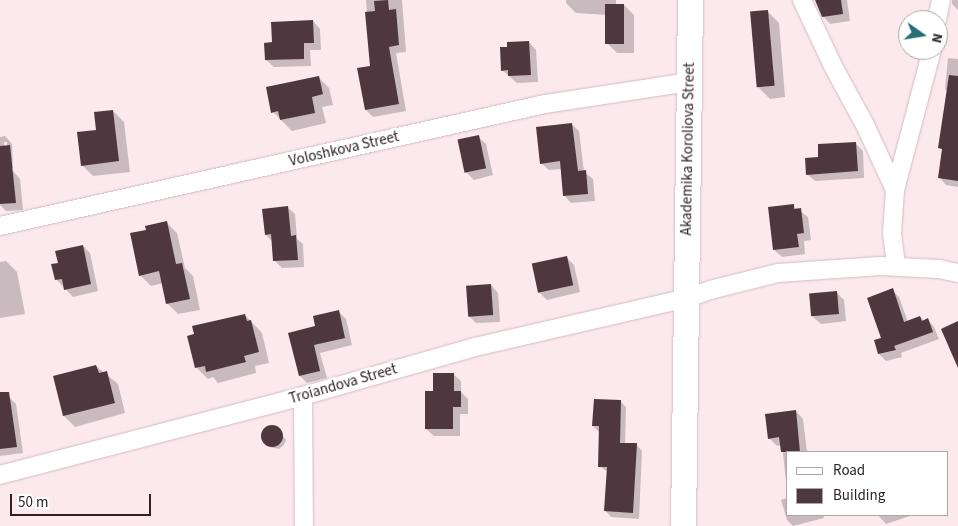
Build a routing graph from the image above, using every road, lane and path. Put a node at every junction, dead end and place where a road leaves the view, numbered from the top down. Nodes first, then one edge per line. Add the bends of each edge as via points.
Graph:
1 (690, 0) edge
2 (802, 0) edge
3 (929, 60) edge
4 (689, 82) junction
5 (895, 190) junction
6 (0, 226) edge
7 (896, 266) junction
8 (958, 273) edge
9 (687, 298) junction
10 (303, 396) junction
11 (0, 475) edge
12 (304, 526) edge
13 (683, 526) edge

1 - 4 main road, Akademika Koroliova Street
2 - 5 street
3 - 5 street
4 - 6 street, Voloshkova Street via 545,104
4 - 9 main road, Akademika Koroliova Street
5 - 7 street via 892,233
7 - 8 street
7 - 9 street via 778,274
9 - 10 street, Troiandova Street via 534,332
9 - 13 main road, Akademika Koroliova Street
10 - 11 street, Troiandova Street
10 - 12 street

